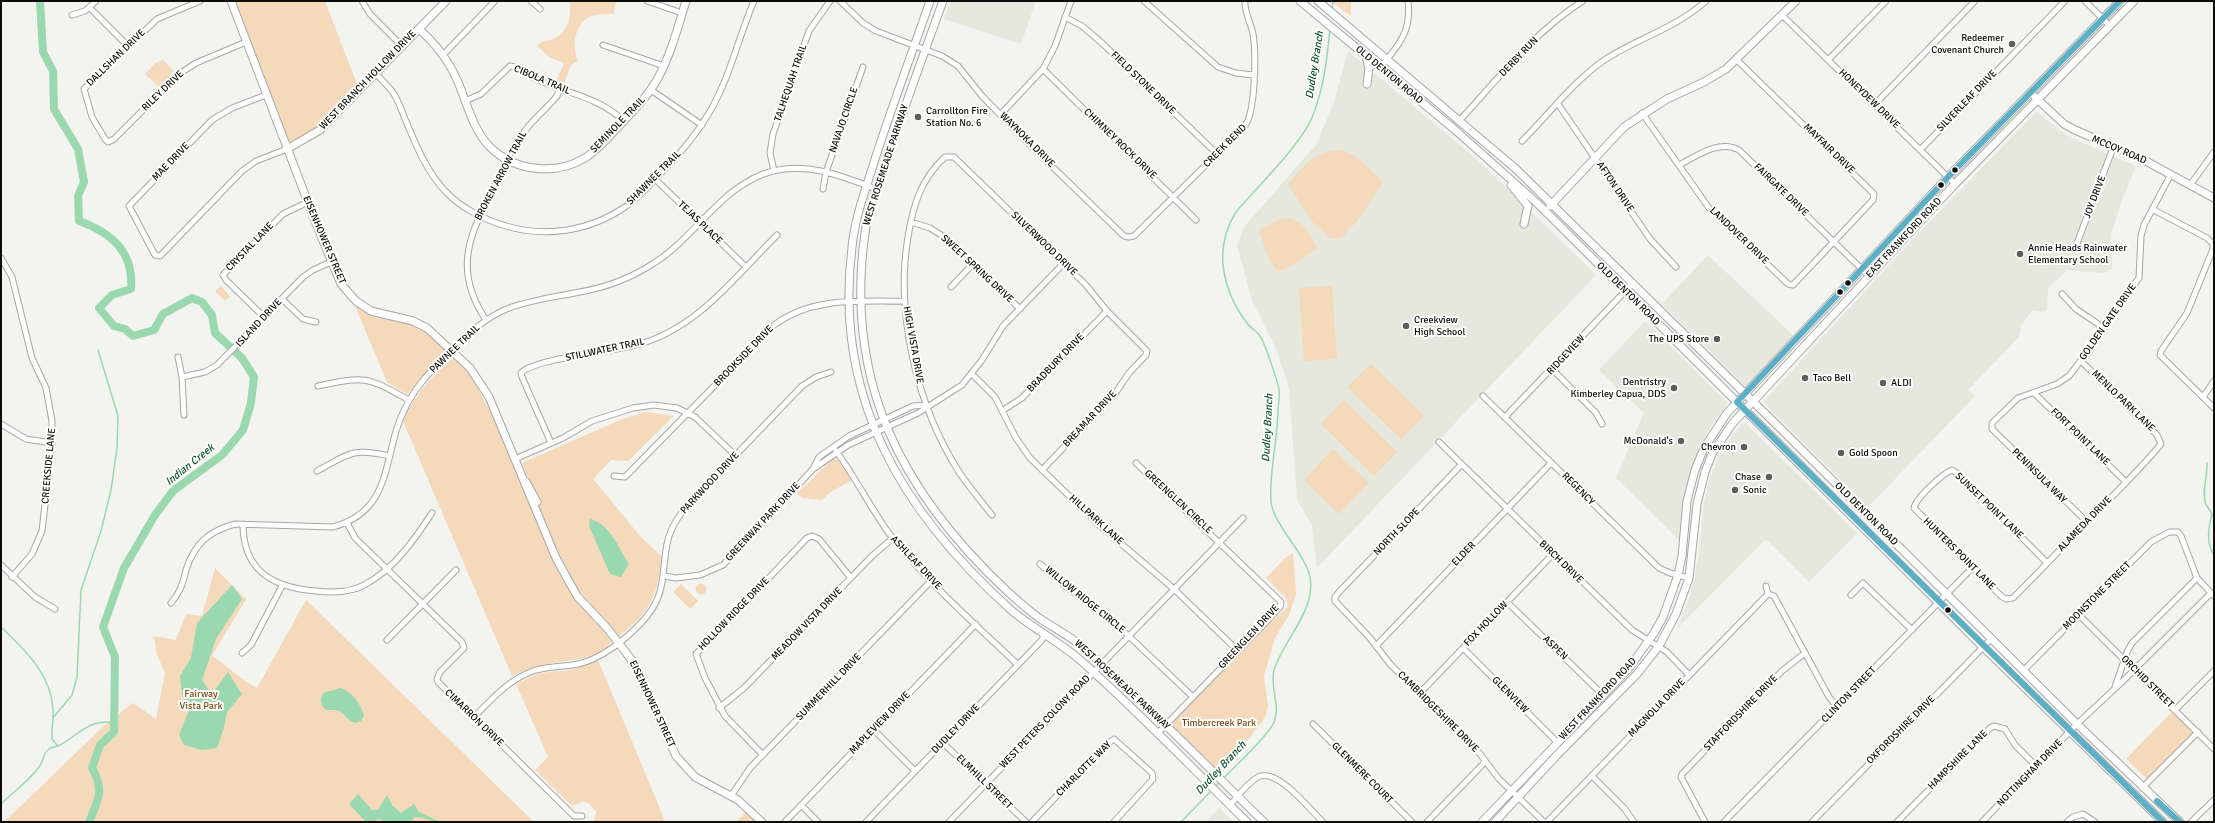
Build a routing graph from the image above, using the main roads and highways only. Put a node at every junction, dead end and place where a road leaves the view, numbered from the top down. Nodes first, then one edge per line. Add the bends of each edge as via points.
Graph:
1 (231, 1) edge
2 (446, 1) edge
3 (686, 1) edge
4 (930, 1) edge
5 (942, 1) edge
6 (1300, 1) edge
7 (1318, 1) edge
8 (1796, 1) edge
9 (2120, 1) edge
10 (2134, 1) edge
11 (419, 29) junction
12 (1366, 57) junction
13 (1367, 84) dead end
14 (2030, 93) junction
15 (2037, 99) junction
16 (887, 123) junction
17 (898, 127) junction
18 (287, 149) junction
19 (1510, 179) junction
20 (2214, 198) edge
21 (1552, 203) junction
22 (1545, 210) junction
23 (1524, 224) dead end
24 (1677, 328) junction
25 (1670, 336) junction
26 (1793, 343) junction
27 (1800, 350) junction
28 (1744, 394) junction
29 (1753, 401) junction
30 (1737, 402) junction
31 (1745, 410) junction
32 (1840, 487) junction
33 (1831, 496) junction
34 (762, 822) edge
35 (1247, 822) edge
36 (1264, 822) edge
37 (1482, 822) edge
38 (1495, 822) edge
39 (2163, 822) edge
40 (2180, 822) edge

1 - 18 main road, EISENHOWER STREET
2 - 11 main road, WEST BRANCH HOLLOW DRIVE
3 - 11 main road, SEMINOLE TRAIL via 664,66 650,90 591,154 564,167 549,169 533,168 508,160 486,143 443,55
4 - 16 main road, WEST ROSEMEADE PARKWAY
5 - 17 main road, WEST ROSEMEADE PARKWAY
6 - 12 main road, OLD DENTON ROAD
7 - 21 main road, OLD DENTON ROAD via 1516,168
8 - 21 main road via 1737,60 1704,82 1666,99 1624,127
9 - 14 main road, EAST FRANKFORD ROAD
10 - 15 main road, EAST FRANKFORD ROAD
11 - 18 main road, WEST BRANCH HOLLOW DRIVE via 320,130
12 - 13 main road via 1369,68
12 - 19 main road, OLD DENTON ROAD
14 - 15 main road, MCCOY ROAD
14 - 26 main road, EAST FRANKFORD ROAD
15 - 20 main road, MCCOY ROAD via 2064,124 2142,159
15 - 27 main road, EAST FRANKFORD ROAD
16 - 17 main road
16 - 35 main road, WEST ROSEMEADE PARKWAY via 856,222 848,302 854,356 862,396 874,429 899,479 959,559 1012,611 1093,672
17 - 36 main road, WEST ROSEMEADE PARKWAY via 876,189 865,230 860,302 865,356 874,393 905,466 922,494 982,566 1026,607 1073,639 1101,664
18 - 34 main road, EISENHOWER STREET via 331,262 346,291 360,304 377,313 419,324 434,333 470,368 485,390 523,478 531,488 561,566 577,596 618,642 640,675 676,756 695,777 732,796
19 - 22 main road, OLD DENTON ROAD
19 - 23 main road via 1528,206
21 - 22 main road
21 - 24 main road, OLD DENTON ROAD
22 - 25 main road, OLD DENTON ROAD
24 - 25 main road
24 - 28 main road, OLD DENTON ROAD
25 - 30 main road, OLD DENTON ROAD
26 - 27 main road
26 - 28 main road, EAST FRANKFORD ROAD
27 - 29 main road, EAST FRANKFORD ROAD
28 - 29 main road, OLD DENTON ROAD
28 - 30 main road, EAST FRANKFORD ROAD
29 - 31 main road, EAST FRANKFORD ROAD
29 - 32 main road, OLD DENTON ROAD
30 - 31 main road, OLD DENTON ROAD
30 - 37 main road, WEST FRANKFORD ROAD via 1714,431 1695,470 1687,503 1678,575 1663,617 1629,668
31 - 33 main road, OLD DENTON ROAD
31 - 38 main road, WEST FRANKFORD ROAD via 1719,442 1705,472 1697,504 1689,578 1676,614 1659,646 1637,674
32 - 33 main road
32 - 40 main road, OLD DENTON ROAD via 2076,724
33 - 39 main road, OLD DENTON ROAD

